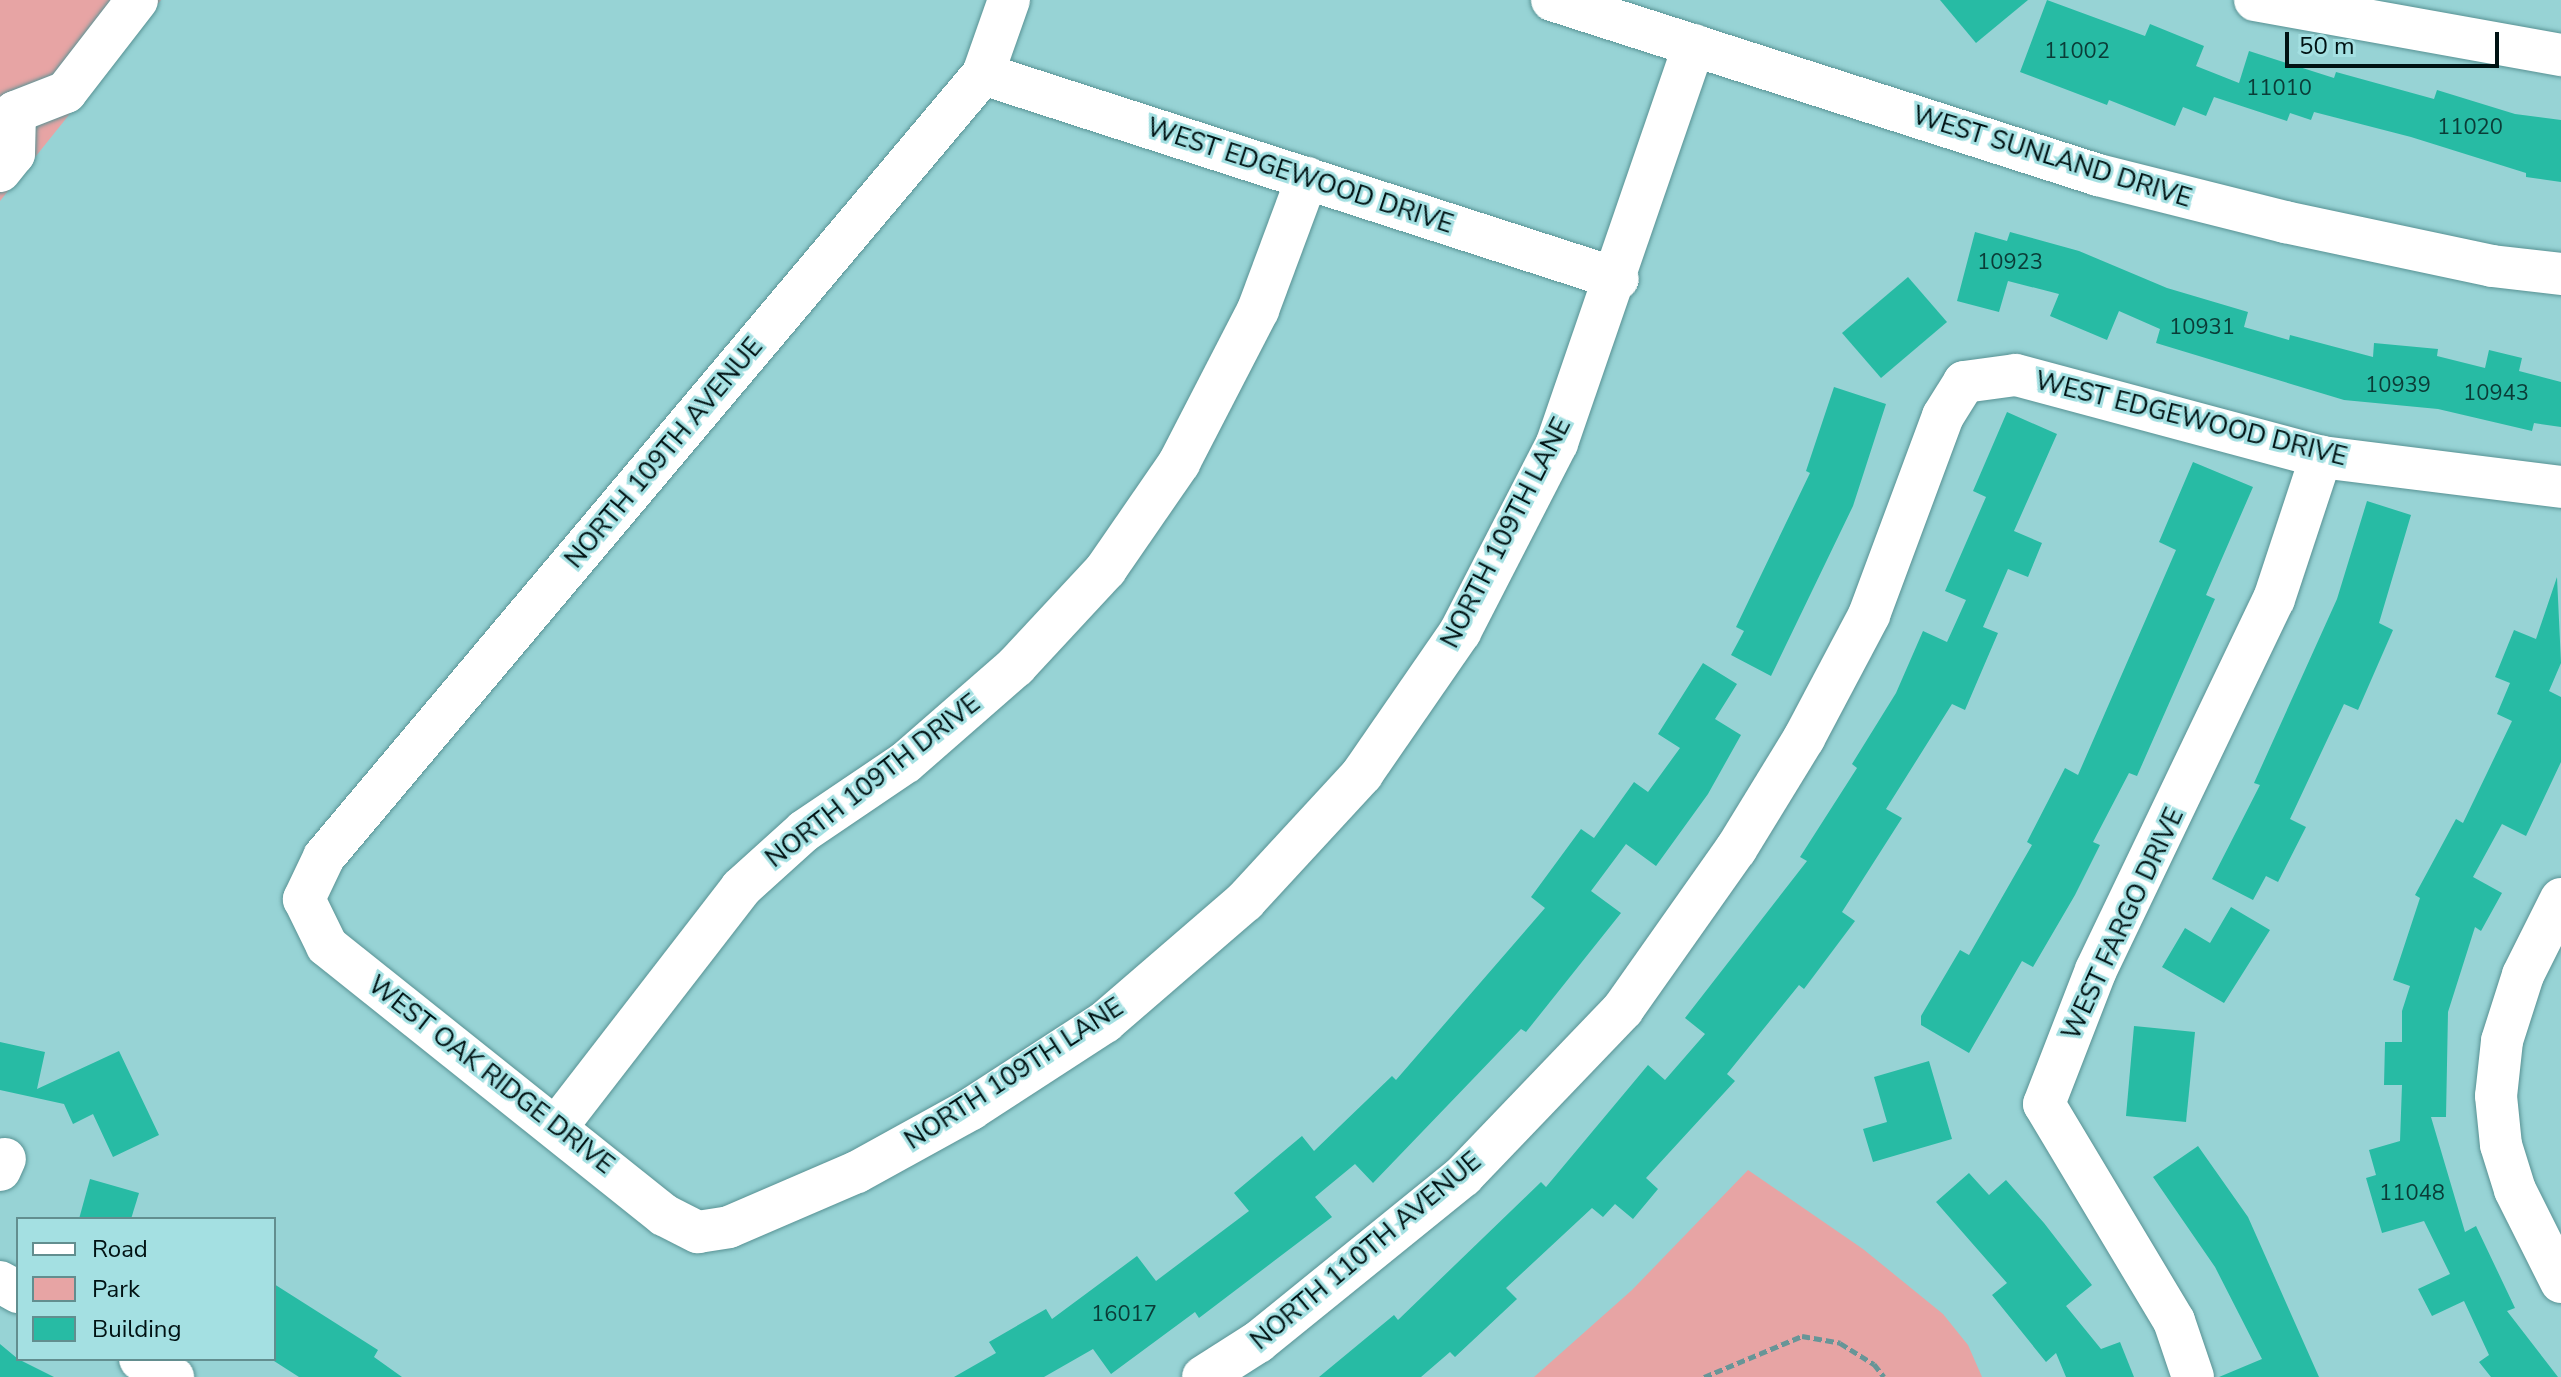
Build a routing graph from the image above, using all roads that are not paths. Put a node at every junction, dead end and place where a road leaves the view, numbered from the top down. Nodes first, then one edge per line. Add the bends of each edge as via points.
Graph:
1 (137, 0) edge
2 (1009, 0) edge
3 (1552, 0) edge
4 (2255, 0) edge
5 (1694, 45) junction
6 (2561, 55) edge
7 (983, 74) junction
8 (0, 171) edge
9 (1307, 178) junction
10 (2561, 274) edge
11 (1618, 279) junction
12 (1964, 382) joint
13 (2321, 457) junction
14 (2561, 487) edge
15 (304, 899) joint
16 (2561, 899) edge
17 (558, 1125) junction
18 (698, 1232) joint
19 (2561, 1282) edge
20 (144, 1361) edge
21 (173, 1377) edge
22 (1203, 1377) edge
23 (2193, 1377) edge

1 - 8 street via 66,92 15,112 14,154
2 - 7 street, NORTH 109TH AVENUE
3 - 5 street, WEST SUNLAND DRIVE
4 - 6 street
5 - 10 street, WEST SUNLAND DRIVE via 2098,175 2285,222 2492,266
5 - 11 street, NORTH 109TH LANE
7 - 9 street, WEST EDGEWOOD DRIVE
7 - 15 street, NORTH 109TH AVENUE via 324,857
9 - 11 street, WEST EDGEWOOD DRIVE
9 - 17 street, NORTH 109TH DRIVE via 1258,310 1179,463 1106,569 1016,666 906,762 804,831 741,888
11 - 18 street, NORTH 109TH LANE via 1557,443 1460,632 1362,774 1245,901 1105,1022 971,1109 857,1172 729,1227
12 - 13 street, WEST EDGEWOOD DRIVE via 2016,375
12 - 22 street, NORTH 110TH AVENUE via 1943,416 1869,615 1804,738 1736,849 1623,1009 1463,1176 1258,1342
13 - 14 street, WEST EDGEWOOD DRIVE
13 - 23 street, WEST FARGO DRIVE via 2274,599 2096,970 2044,1104 2174,1321
15 - 17 street, WEST OAK RIDGE DRIVE via 327,946
16 - 19 street via 2523,975 2502,1041 2496,1096 2501,1145 2515,1190
17 - 18 street, WEST OAK RIDGE DRIVE via 664,1215
20 - 21 street

